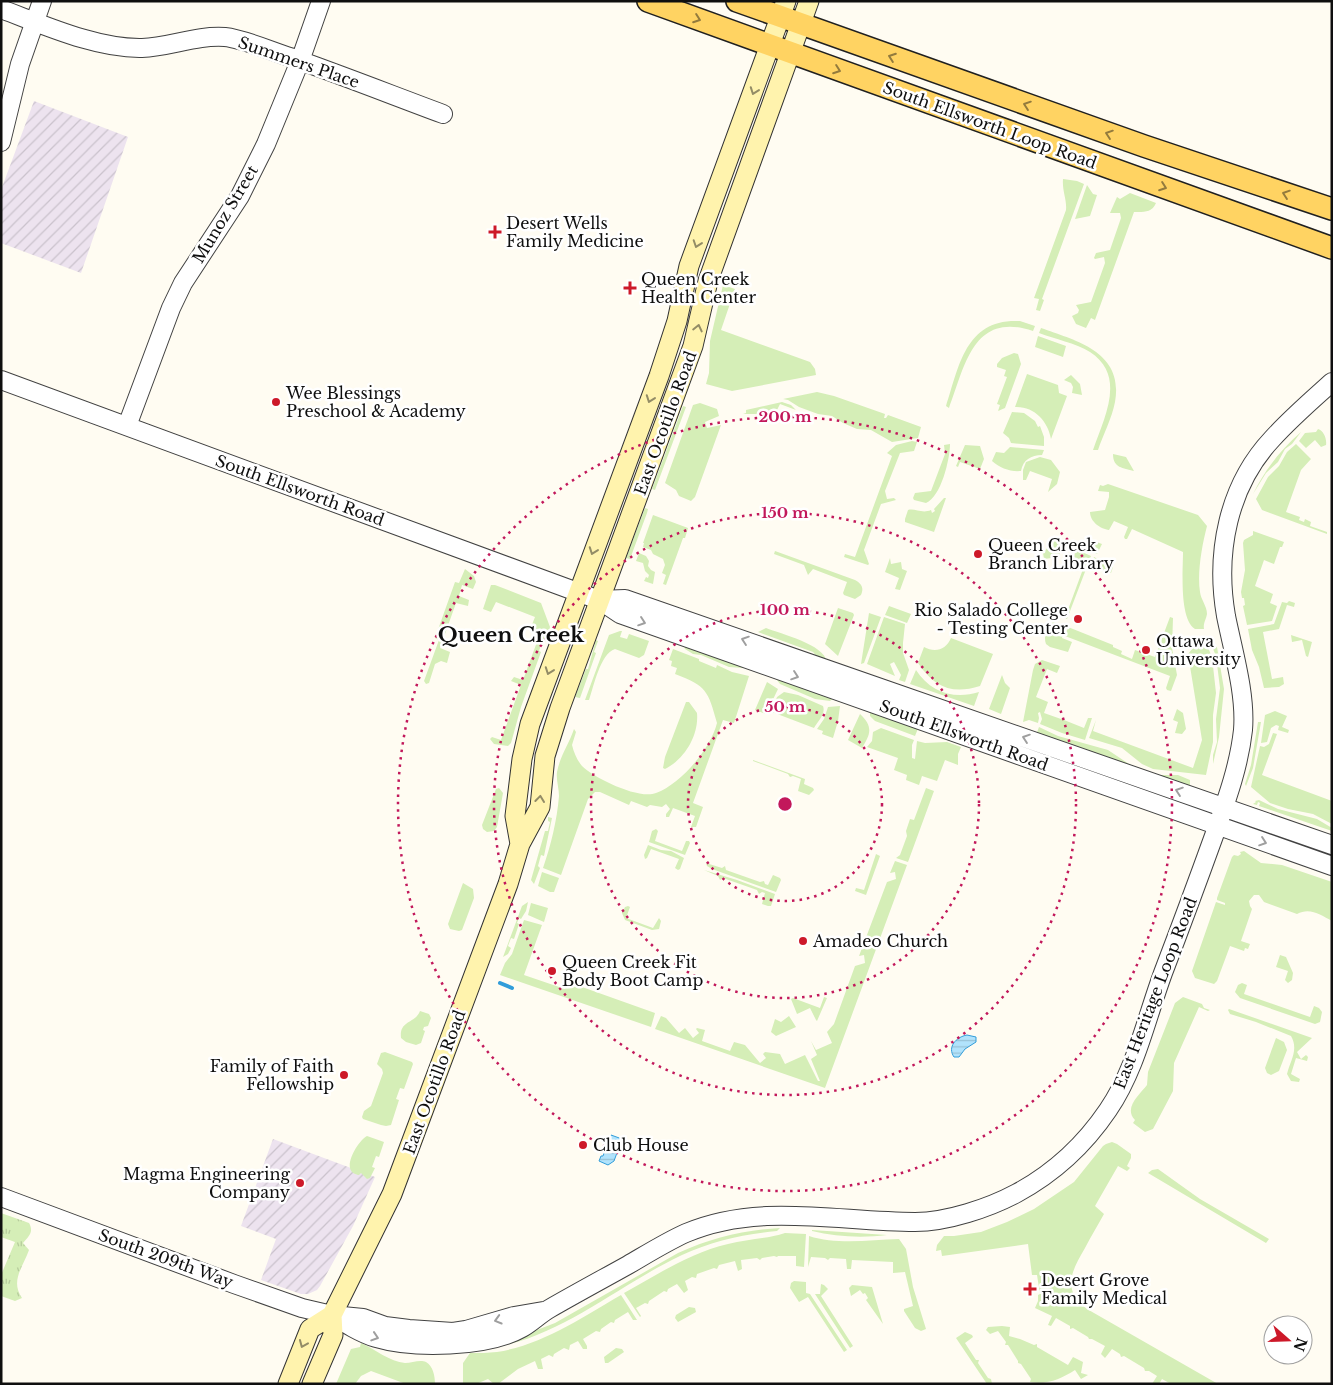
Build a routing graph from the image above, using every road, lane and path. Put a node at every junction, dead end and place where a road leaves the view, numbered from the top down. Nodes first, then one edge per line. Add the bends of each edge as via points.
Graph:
1 (42, 1) edge
2 (321, 1) edge
3 (648, 1) edge
4 (737, 1) edge
5 (810, 1) edge
6 (1, 9) edge
7 (783, 9) edge
8 (35, 22) junction
9 (801, 24) junction
10 (771, 46) junction
11 (792, 53) junction
12 (300, 61) junction
13 (443, 114) dead end
14 (1, 142) edge
15 (1332, 210) edge
16 (1332, 248) edge
17 (1, 380) edge
18 (1332, 382) edge
19 (127, 426) junction
20 (578, 593) junction
21 (599, 600) junction
22 (1225, 807) junction
23 (1217, 826) junction
24 (520, 844) junction
25 (1332, 845) edge
26 (1332, 866) edge
27 (1, 1197) edge
28 (332, 1315) junction
29 (288, 1384) edge
30 (312, 1384) edge

1 - 8 street
2 - 12 street, Munoz Street
3 -> 10 main road, South Ellsworth Loop Road
4 - 7 main road, South Ellsworth Loop Road
5 - 9 main road, East Ocotillo Road
6 - 8 street, Summers Place
7 - 9 main road, South Ellsworth Loop Road
7 - 10 main road, East Ocotillo Road
8 - 12 street, Summers Place via 122,48 145,48 189,39 226,38
8 - 14 street via 20,64
9 - 11 main road, East Ocotillo Road
15 -> 9 main road, South Ellsworth Loop Road
10 - 11 main road, South Ellsworth Loop Road
10 -> 20 main road, East Ocotillo Road via 689,266 677,321 662,366
11 -> 16 main road, South Ellsworth Loop Road
21 -> 11 main road, East Ocotillo Road via 693,346 708,281
12 - 13 street, Summers Place
12 - 19 street, Munoz Street via 266,144 240,196 183,283 171,308
17 - 19 street, South Ellsworth Road
18 - 22 street, East Heritage Loop Road via 1261,452 1239,488 1230,512 1223,555 1222,595 1242,698 1243,724 1237,766
19 - 20 street, South Ellsworth Road
20 - 21 street, South Ellsworth Road
20 -> 24 main road, East Ocotillo Road via 526,740 515,816
22 -> 21 street, South Ellsworth Road via 625,599
21 -> 23 street, South Ellsworth Road via 620,614
24 -> 21 main road, East Ocotillo Road via 540,807 545,756 552,731
22 - 23 street, East Heritage Loop Road
22 - 25 street, South Ellsworth Road
23 -> 26 street, South Ellsworth Road
23 - 28 street, East Heritage Loop Road via 1121,1088 1083,1142 1044,1176 1017,1193 957,1216 918,1222 779,1215 718,1223 686,1233 546,1311 520,1330 463,1344 407,1344 379,1339
24 - 28 main road, East Ocotillo Road via 392,1194
27 - 28 street, South 209th Way via 234,1284
28 -> 29 main road via 310,1329
28 - 30 main road, East Ocotillo Road via 333,1335

